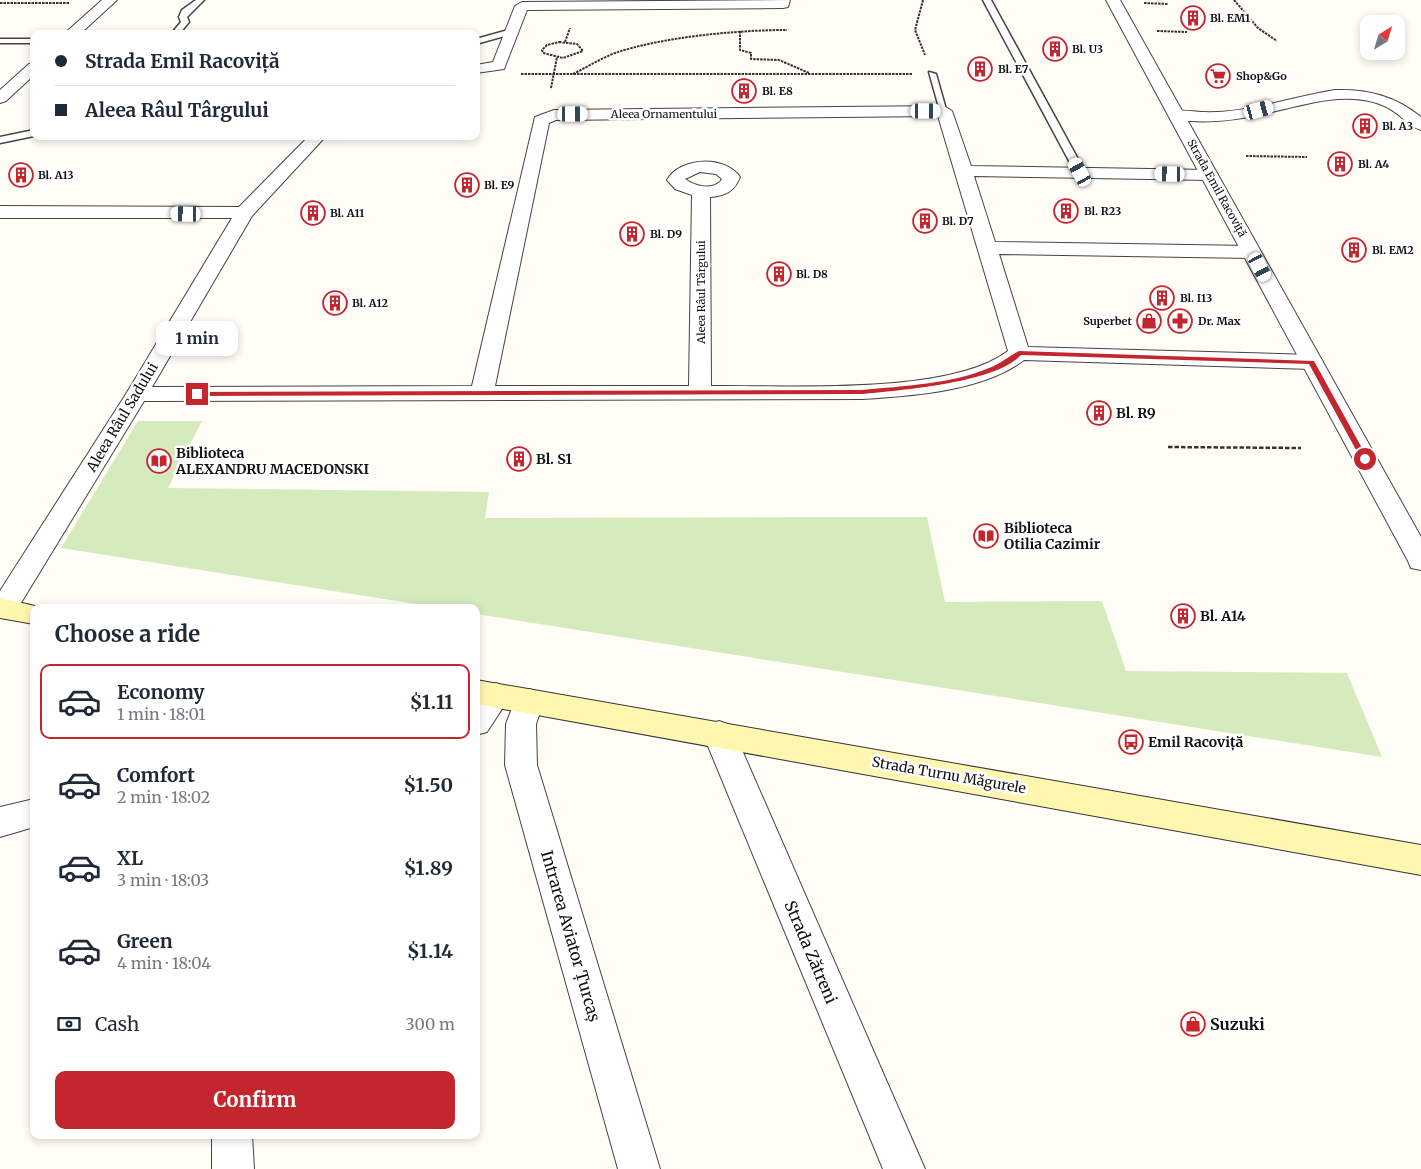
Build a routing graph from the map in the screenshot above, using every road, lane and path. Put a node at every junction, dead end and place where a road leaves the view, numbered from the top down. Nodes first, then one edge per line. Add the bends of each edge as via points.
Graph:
1 (200, 0) edge
2 (783, 0) edge
3 (923, 0) edge
4 (987, 0) edge
5 (1113, 0) edge
6 (1234, 0) edge
7 (108, 1) edge
8 (622, 2) edge
9 (0, 3) edge
10 (1139, 3) dead end
11 (1168, 4) dead end
12 (75, 30) edge
13 (178, 30) edge
14 (787, 30) dead end
15 (1155, 31) dead end
16 (512, 32) junction
17 (740, 32) junction
18 (1187, 32) dead end
19 (0, 41) edge
20 (30, 41) edge
21 (480, 41) edge
22 (1277, 41) dead end
23 (557, 58) junction
24 (499, 66) junction
25 (480, 68) edge
26 (30, 71) edge
27 (553, 74) junction
28 (572, 74) junction
29 (810, 74) junction
30 (932, 74) junction
31 (551, 88) dead end
32 (0, 98) edge
33 (944, 111) junction
34 (1177, 116) junction
35 (1421, 125) edge
36 (30, 134) edge
37 (0, 140) edge
38 (314, 140) edge
39 (1246, 156) dead end
40 (1307, 157) dead end
41 (964, 171) junction
42 (1080, 172) junction
43 (1209, 175) junction
44 (701, 192) dead end
45 (0, 212) edge
46 (244, 213) junction
47 (988, 248) junction
48 (1251, 252) junction
49 (1019, 353) junction
50 (1312, 362) junction
51 (482, 393) junction
52 (700, 393) junction
53 (136, 394) junction
54 (1168, 447) dead end
55 (1301, 448) dead end
56 (1421, 561) edge
57 (1, 608) edge
58 (30, 613) edge
59 (501, 696) edge
60 (480, 719) edge
61 (719, 734) junction
62 (30, 814) edge
63 (0, 822) edge
64 (1421, 860) edge
65 (232, 1139) edge
66 (233, 1169) edge
67 (639, 1169) edge
68 (904, 1169) edge

1 - 13 lane via 185,12 185,22
2 - 8 street via 783,4
3 - 30 path via 915,30
4 - 42 lane
5 - 34 street, Strada Emil Racoviță
6 - 22 path via 1258,28
7 - 9 path
7 - 12 street
8 - 16 street via 522,6
10 - 11 path
14 - 17 path
15 - 18 path
16 - 21 lane
16 - 24 street
17 - 28 path via 632,47
17 - 29 path via 740,50 751,53 751,59 779,60
19 - 20 lane
23 - 23 path via 546,55 542,50 559,42 577,44 582,48 576,55
23 - 27 path
24 - 25 street
24 - 27 path via 510,74
26 - 32 street
27 - 28 path
27 - 31 path
28 - 29 path
29 - 30 path
30 - 33 lane
33 - 41 street
33 - 51 street, Aleea Ornamentului via 545,117 541,120
34 - 35 street via 1231,116 1316,96 1351,94 1394,104
34 - 43 street, Strada Emil Racoviță
36 - 37 lane
38 - 46 street, Aleea Râul Sadului
39 - 40 path
41 - 42 street
41 - 47 street
42 - 43 street
43 - 48 street, Strada Emil Racoviță
44 - 52 street, Aleea Râul Târgului
45 - 46 street
46 - 53 street, Aleea Râul Sadului
47 - 48 street
47 - 49 street
48 - 50 street, Strada Emil Racoviță
49 - 50 street
49 - 52 street via 1014,359 989,370 896,390
50 - 56 street, Strada Emil Racoviță
51 - 52 street
51 - 53 street
53 - 57 street, Aleea Râul Sadului
54 - 55 path
57 - 58 main road
59 - 60 street
59 - 61 main road, Strada Turnu Măgurele
59 - 67 street, Intrarea Aviator Țurcaș via 521,724 521,765
61 - 64 main road, Strada Turnu Măgurele
61 - 68 street, Strada Zătreni
62 - 63 street
65 - 66 street

